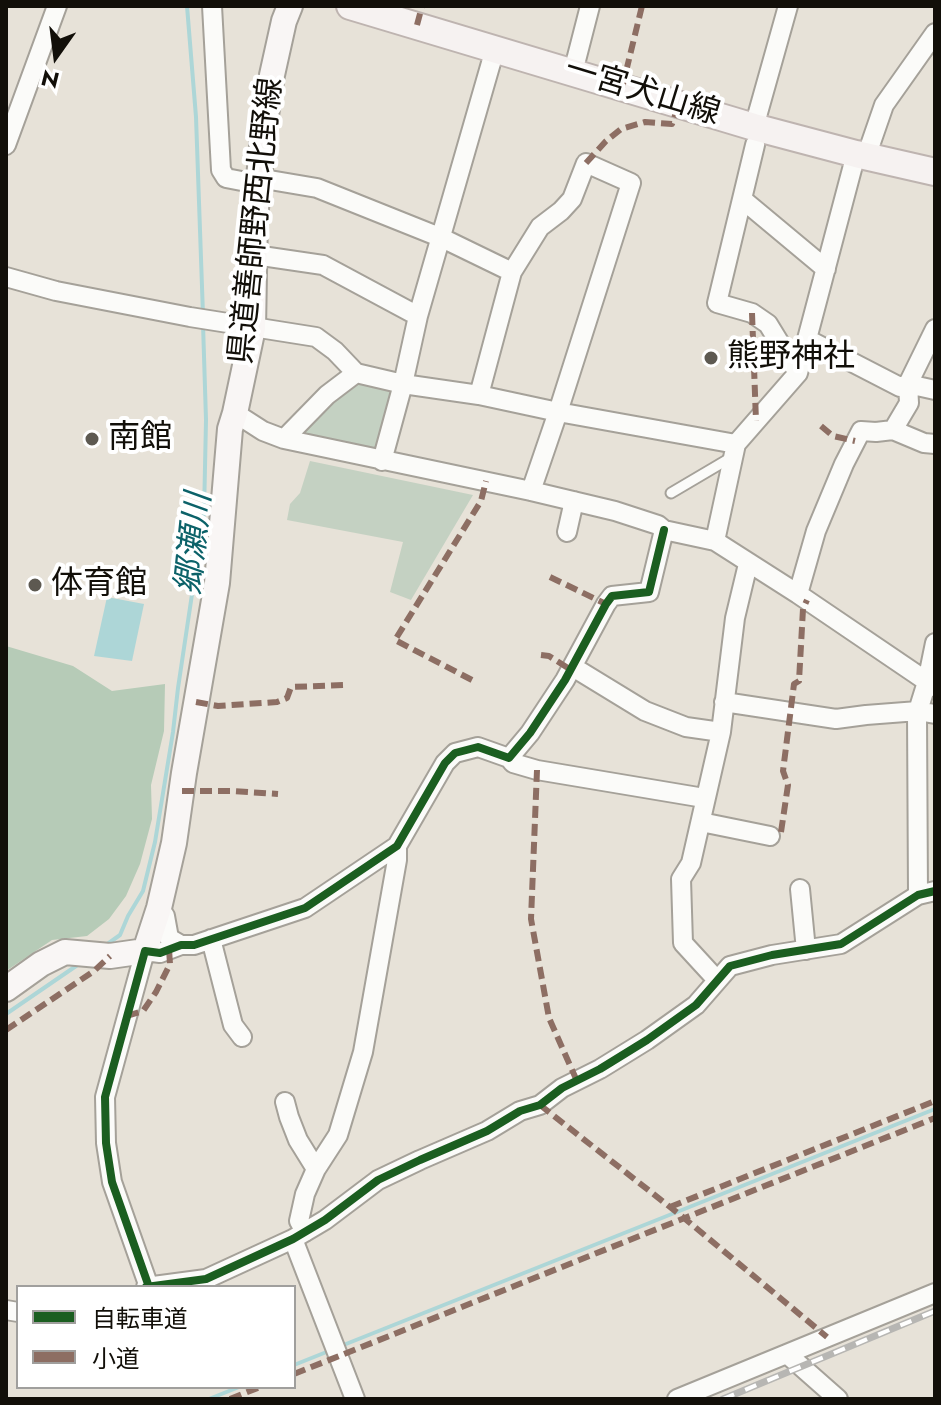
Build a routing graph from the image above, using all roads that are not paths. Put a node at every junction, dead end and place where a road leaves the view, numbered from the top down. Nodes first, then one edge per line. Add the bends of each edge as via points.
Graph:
1 (57, 6) edge
2 (212, 6) edge
3 (290, 6) edge
4 (350, 6) edge
5 (590, 6) edge
6 (788, 6) edge
7 (935, 33) edge
8 (495, 49) junction
9 (573, 72) junction
10 (754, 136) junction
11 (6, 145) edge
12 (861, 156) junction
13 (935, 172) edge
14 (257, 181) junction
15 (742, 199) junction
16 (442, 238) junction
17 (255, 255) junction
18 (826, 269) junction
19 (512, 272) junction
20 (6, 277) edge
21 (418, 316) junction
22 (253, 328) junction
23 (935, 329) edge
24 (807, 339) junction
25 (356, 373) junction
26 (798, 373) junction
27 (403, 384) junction
28 (908, 384) junction
29 (935, 390) edge
30 (479, 395) junction
31 (558, 412) junction
32 (235, 413) junction
33 (893, 430) junction
34 (284, 439) junction
35 (935, 444) edge
36 (734, 450) junction
37 (382, 461) junction
38 (531, 491) junction
39 (671, 493) dead end
40 (574, 501) junction
41 (664, 530) junction
42 (567, 532) dead end
43 (715, 541) junction
44 (748, 564) junction
45 (798, 594) junction
46 (935, 643) edge
47 (573, 667) junction
48 (931, 685) edge
49 (724, 702) junction
50 (926, 712) edge
51 (721, 732) junction
52 (509, 758) junction
53 (704, 798) junction
54 (701, 822) junction
55 (927, 823) edge
56 (770, 836) dead end
57 (397, 846) junction
58 (800, 889) dead end
59 (926, 893) edge
60 (159, 908) junction
61 (211, 939) junction
62 (181, 945) junction
63 (806, 950) junction
64 (145, 951) junction
65 (717, 980) junction
66 (6, 989) edge
67 (242, 1037) dead end
68 (285, 1102) dead end
69 (316, 1169) junction
70 (299, 1235) junction
71 (147, 1285) edge
72 (162, 1285) edge
73 (935, 1293) edge
74 (787, 1354) junction
75 (355, 1399) edge
76 (677, 1399) edge
77 (838, 1399) edge

1 - 11 street
2 - 14 street via 221,170 226,178
3 - 14 main road, 県道善師野西北野線 via 272,75
4 - 8 main road, 一宮犬山線
5 - 9 street
6 - 10 street
7 - 12 street via 884,105
8 - 9 main road, 一宮犬山線
8 - 16 street
9 - 10 main road, 一宮犬山線
10 - 12 main road, 一宮犬山線
10 - 15 street
12 - 13 main road, 一宮犬山線
12 - 18 street
14 - 16 street via 317,188
14 - 17 main road, 県道善師野西北野線
15 - 18 street
15 - 26 street via 717,303 752,313 768,324
16 - 19 street
16 - 21 street
17 - 21 street via 323,265
17 - 22 main road, 県道善師野西北野線
18 - 24 street
19 - 30 street
19 - 31 street via 540,227 572,199 586,163 631,183
20 - 22 street
21 - 27 street
22 - 25 street via 316,337
22 - 32 main road, 県道善師野西北野線
23 - 28 street
24 - 26 street
24 - 28 street via 900,387
25 - 27 street
25 - 34 street
26 - 36 street
27 - 30 street
27 - 37 street
28 - 29 street
28 - 33 street via 909,403
30 - 31 street
31 - 36 street
31 - 38 street
32 - 34 street
32 - 60 main road, 県道善師野西北野線 via 217,583
33 - 35 street
33 - 45 street via 861,431 855,439 816,531
34 - 37 street
36 - 39 lane
36 - 43 street
37 - 38 street
38 - 40 street
40 - 41 street
40 - 42 street
41 - 43 street
41 - 47 street via 649,592 612,596
43 - 44 street
44 - 45 street
44 - 49 street
45 - 48 street
46 - 48 street
47 - 51 street via 645,711 686,727
47 - 52 street
48 - 50 street
49 - 50 street via 836,719
49 - 51 street
50 - 55 street via 917,785
51 - 53 street
52 - 53 street via 537,770
52 - 57 street via 478,747 455,753
53 - 54 street
54 - 56 street
54 - 65 street via 691,863 681,879 683,943
55 - 59 street
57 - 61 street via 305,908
57 - 69 street via 363,1052 338,1135
58 - 63 street
59 - 63 street via 841,944
60 - 62 street via 169,938
60 - 64 main road, 県道善師野西北野線
61 - 62 street
61 - 67 street via 233,1025
62 - 64 street via 160,953
63 - 65 street via 730,966
64 - 66 main road via 110,956 65,952
64 - 71 street via 105,1097 112,1182
65 - 70 street via 696,1005 600,1069 540,1105 378,1180
68 - 69 street via 298,1140
69 - 70 street via 305,1194
70 - 72 street via 206,1279
70 - 75 street
73 - 74 street
74 - 76 street
74 - 77 street

